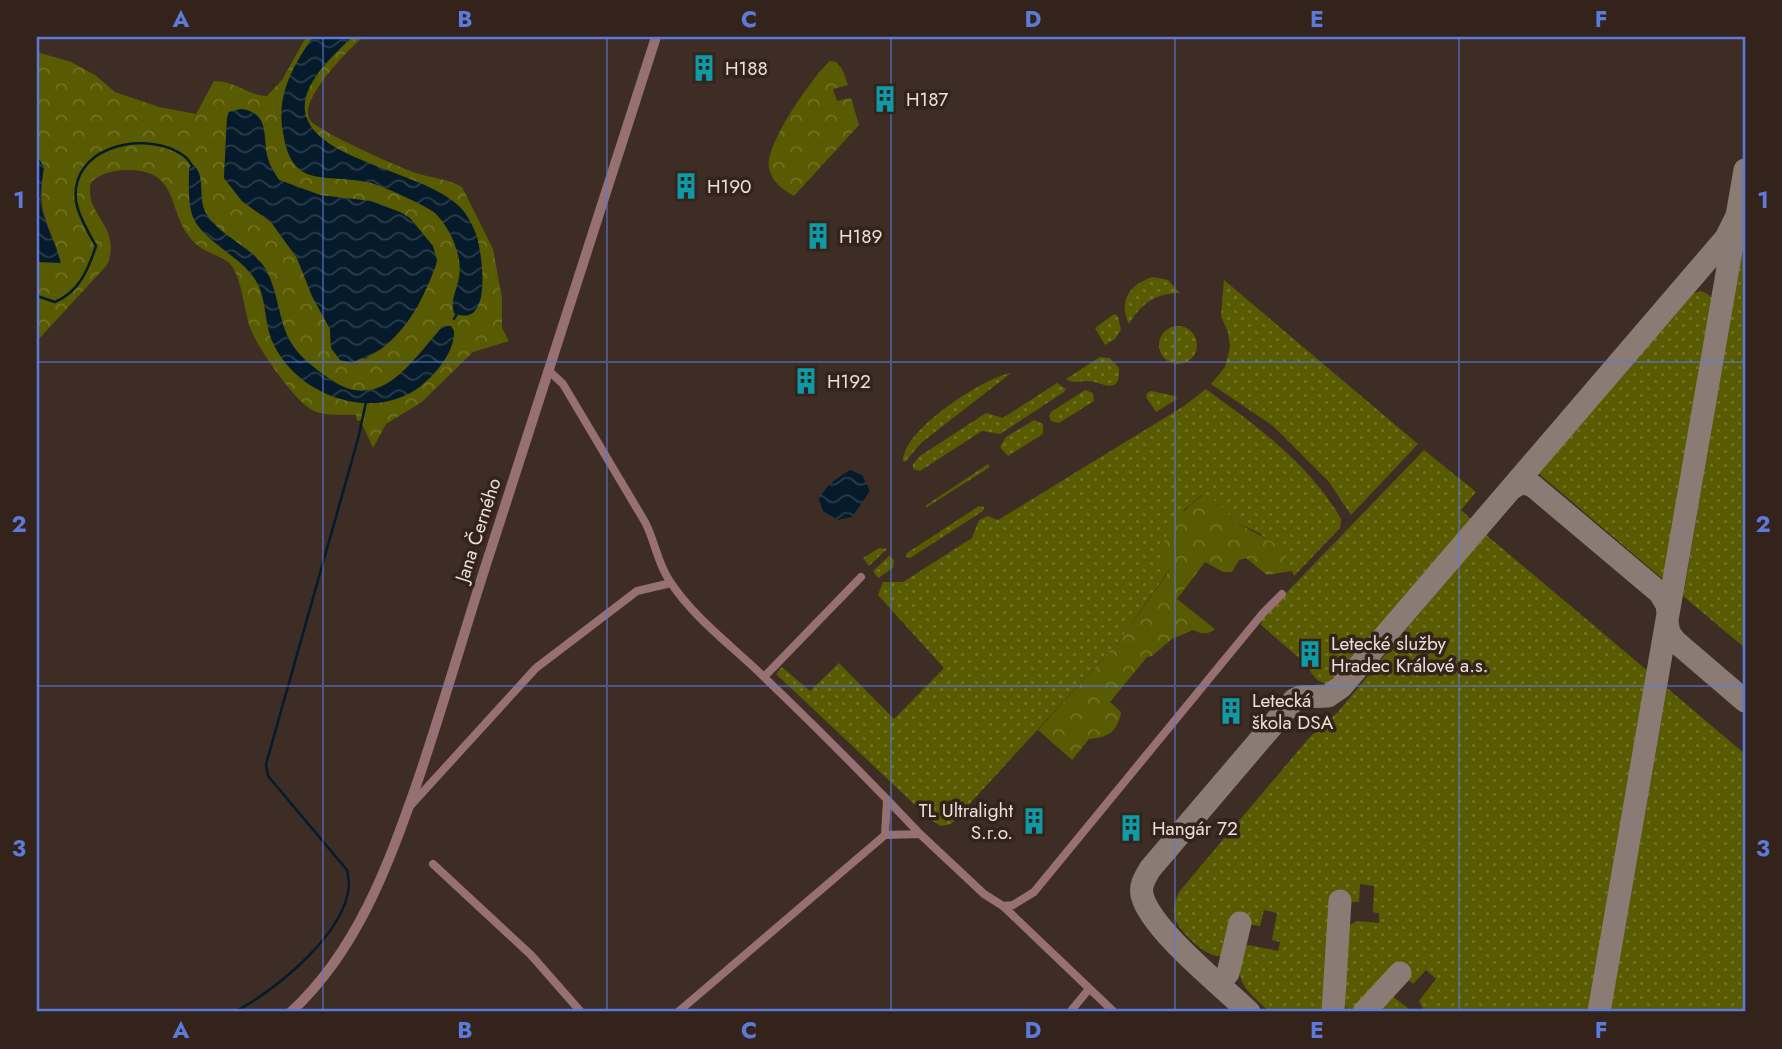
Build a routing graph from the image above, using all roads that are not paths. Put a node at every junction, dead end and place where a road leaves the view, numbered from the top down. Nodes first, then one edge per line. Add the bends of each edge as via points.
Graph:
1 (656, 37) edge
2 (548, 370) junction
3 (861, 578) dead end
4 (671, 583) junction
5 (1282, 594) dead end
6 (764, 677) junction
7 (887, 800) junction
8 (409, 807) junction
9 (920, 834) junction
10 (885, 835) junction
11 (433, 864) dead end
12 (1003, 906) junction
13 (1090, 989) junction
14 (291, 1012) edge
15 (581, 1012) edge
16 (678, 1012) edge
17 (1070, 1012) edge
18 (1114, 1012) edge

1 - 2 street, Jana Černého
2 - 4 street via 563,384 645,522
2 - 8 street, Jana Černého
3 - 6 street
4 - 6 street via 715,633
4 - 8 street via 637,591 536,668
5 - 12 street via 1034,892
6 - 7 street
7 - 9 street
7 - 10 street
8 - 14 street, Jana Černého via 386,870 360,921 326,973
9 - 10 street
9 - 12 street
10 - 16 street
11 - 15 street via 531,955
12 - 13 street
13 - 17 street
13 - 18 street

